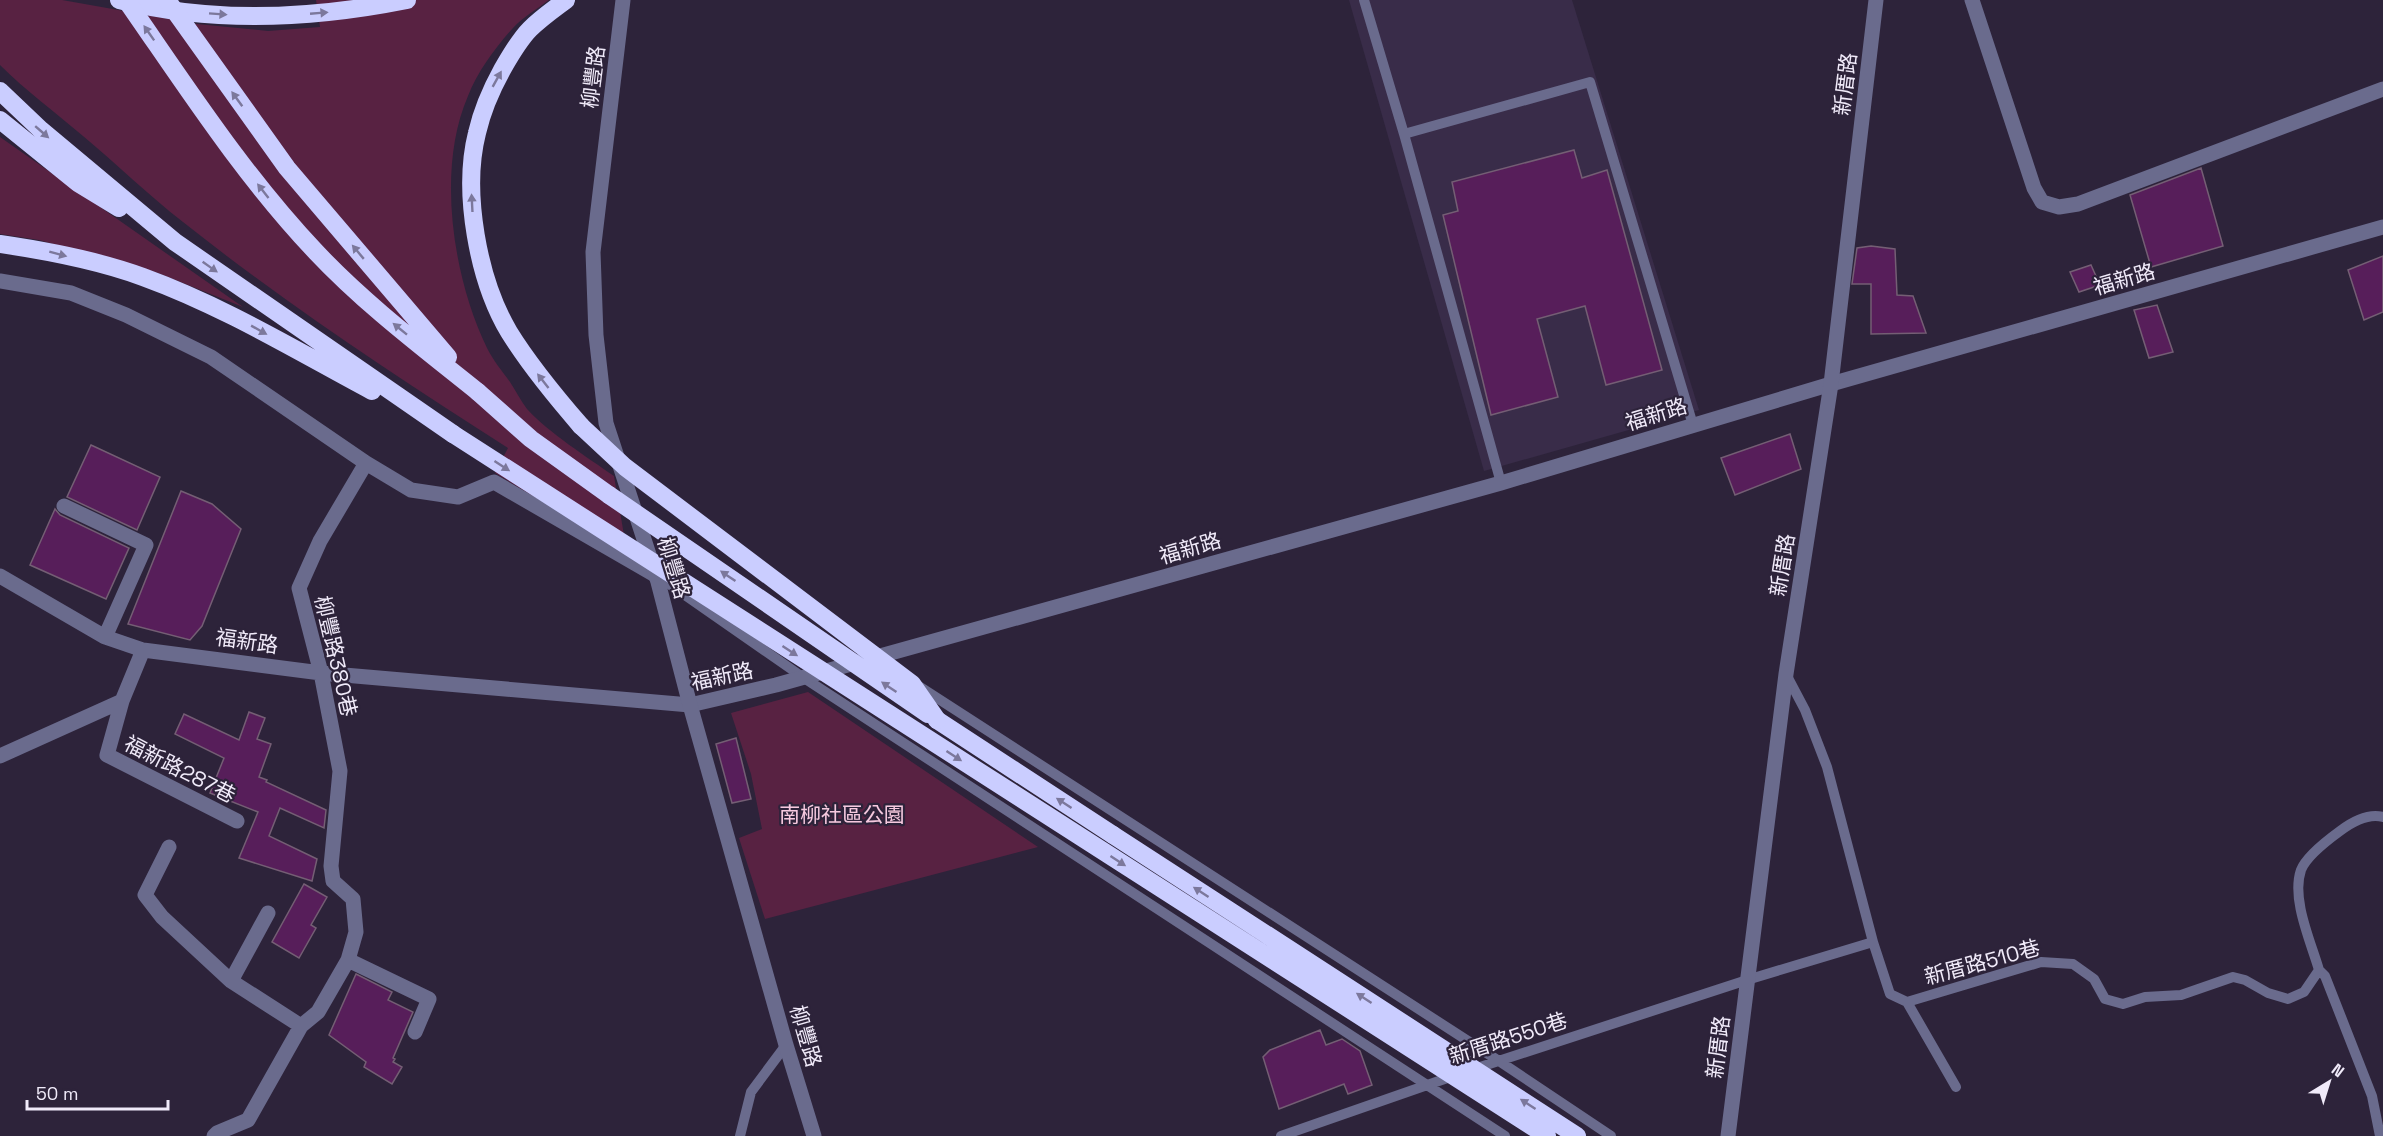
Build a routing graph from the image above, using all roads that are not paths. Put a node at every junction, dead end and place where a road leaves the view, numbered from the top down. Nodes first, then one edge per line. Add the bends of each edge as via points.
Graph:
1 (119, 0) edge
2 (126, 0) edge
3 (167, 0) edge
4 (406, 0) edge
5 (566, 0) edge
6 (623, 0) edge
7 (1364, 0) edge
8 (1876, 0) edge
9 (1972, 0) edge
10 (2383, 89) edge
11 (0, 91) edge
12 (0, 120) edge
13 (1404, 134) junction
14 (2383, 227) edge
15 (175, 242) junction
16 (0, 244) edge
17 (0, 282) edge
18 (1831, 384) junction
19 (478, 392) junction
20 (1693, 425) junction
21 (453, 434) junction
22 (366, 464) junction
23 (621, 469) junction
24 (1501, 483) junction
25 (64, 506) dead end
26 (655, 575) junction
27 (0, 576) edge
28 (105, 637) junction
29 (143, 650) junction
30 (874, 657) junction
31 (321, 673) junction
32 (1786, 674) junction
33 (804, 678) junction
34 (122, 701) junction
35 (690, 705) junction
36 (937, 720) junction
37 (0, 756) edge
38 (2383, 817) edge
39 (237, 821) dead end
40 (170, 847) dead end
41 (268, 913) dead end
42 (1873, 942) junction
43 (348, 960) junction
44 (2319, 970) junction
45 (1748, 980) junction
46 (231, 981) junction
47 (1907, 1002) junction
48 (301, 1026) junction
49 (415, 1032) dead end
50 (786, 1045) junction
51 (1499, 1061) junction
52 (1429, 1085) junction
53 (1956, 1087) dead end
54 (233, 1127) junction
55 (214, 1136) edge
56 (249, 1136) edge
57 (740, 1136) edge
58 (814, 1136) edge
59 (1281, 1136) edge
60 (1505, 1136) edge
61 (1547, 1136) edge
62 (1577, 1136) edge
63 (1611, 1136) edge
64 (1728, 1136) edge
65 (2380, 1136) edge

1 -> 4 highway via 157,10 261,18
19 -> 2 highway, bridge via 366,302 316,252 230,150
19 -> 3 highway, bridge via 286,168
36 -> 5 highway, bridge via 912,684 625,467 581,426 541,379 508,330 481,260 472,207 476,134 489,94 509,58 529,29
6 - 23 street, 柳豐路 via 593,252 596,335 606,423
7 - 13 lane
8 - 18 street, 新厝路
9 - 10 street via 2034,188 2042,202 2059,207 2078,204
11 -> 15 highway
12 - 15 highway via 78,183
13 - 20 lane via 1590,82
13 - 24 lane
14 - 18 street, 福新路
15 -> 21 highway
16 -> 21 highway via 46,250 141,276 232,315
17 - 22 street via 71,293 200,351
18 - 20 street, 福新路
18 - 32 street, 新厝路
36 -> 19 highway, bridge via 609,495 531,439
20 - 24 street, 福新路
21 -> 61 highway, bridge
22 - 26 street via 411,490 423,492 458,496 494,482
22 - 31 street, 柳豐路380巷 via 320,541 299,588
23 - 26 street, 柳豐路
23 - 30 lane
24 - 30 street, 福新路
25 - 28 street via 146,545
26 - 33 lane
26 - 35 street, 柳豐路
27 - 28 street, 福新路
28 - 29 street, 福新路
29 - 31 street, 福新路
29 - 34 street, 福新路287巷
30 - 33 street, 福新路
30 - 51 lane
31 - 35 street, 福新路
31 - 43 street, 柳豐路380巷 via 340,771 333,881 353,899 356,932
32 - 42 lane, 新厝路510巷 via 1827,766
32 - 45 street, 新厝路
33 - 35 street, 福新路
33 - 52 lane
34 - 37 street
34 - 39 street, 福新路287巷 via 107,755
35 - 50 street, 柳豐路
62 -> 36 highway, bridge
38 - 44 lane via 2376,815 2351,823 2325,841 2301,869 2297,895
40 - 46 street via 145,895 162,917
41 - 46 street
42 - 45 lane
42 - 47 lane, 新厝路510巷 via 1890,994
43 - 48 street, 柳豐路380巷 via 318,1012
43 - 49 street via 429,999
44 - 47 lane, 新厝路510巷 via 2304,992 2288,999 2233,977 2181,995 2145,997 2123,1004 2105,999 2094,979 2073,964 2041,962
44 - 65 lane via 2325,976 2372,1096
45 - 51 lane, 新厝路550巷
45 - 64 street, 新厝路
46 - 48 street
47 - 53 lane
48 - 54 street, 柳豐路380巷 via 248,1120
50 - 57 lane via 751,1092
50 - 58 street, 柳豐路
51 - 52 lane, 新厝路550巷
51 - 63 lane
52 - 59 lane, 新厝路550巷
52 - 60 lane
54 - 55 street, 柳豐路380巷
54 - 56 street

